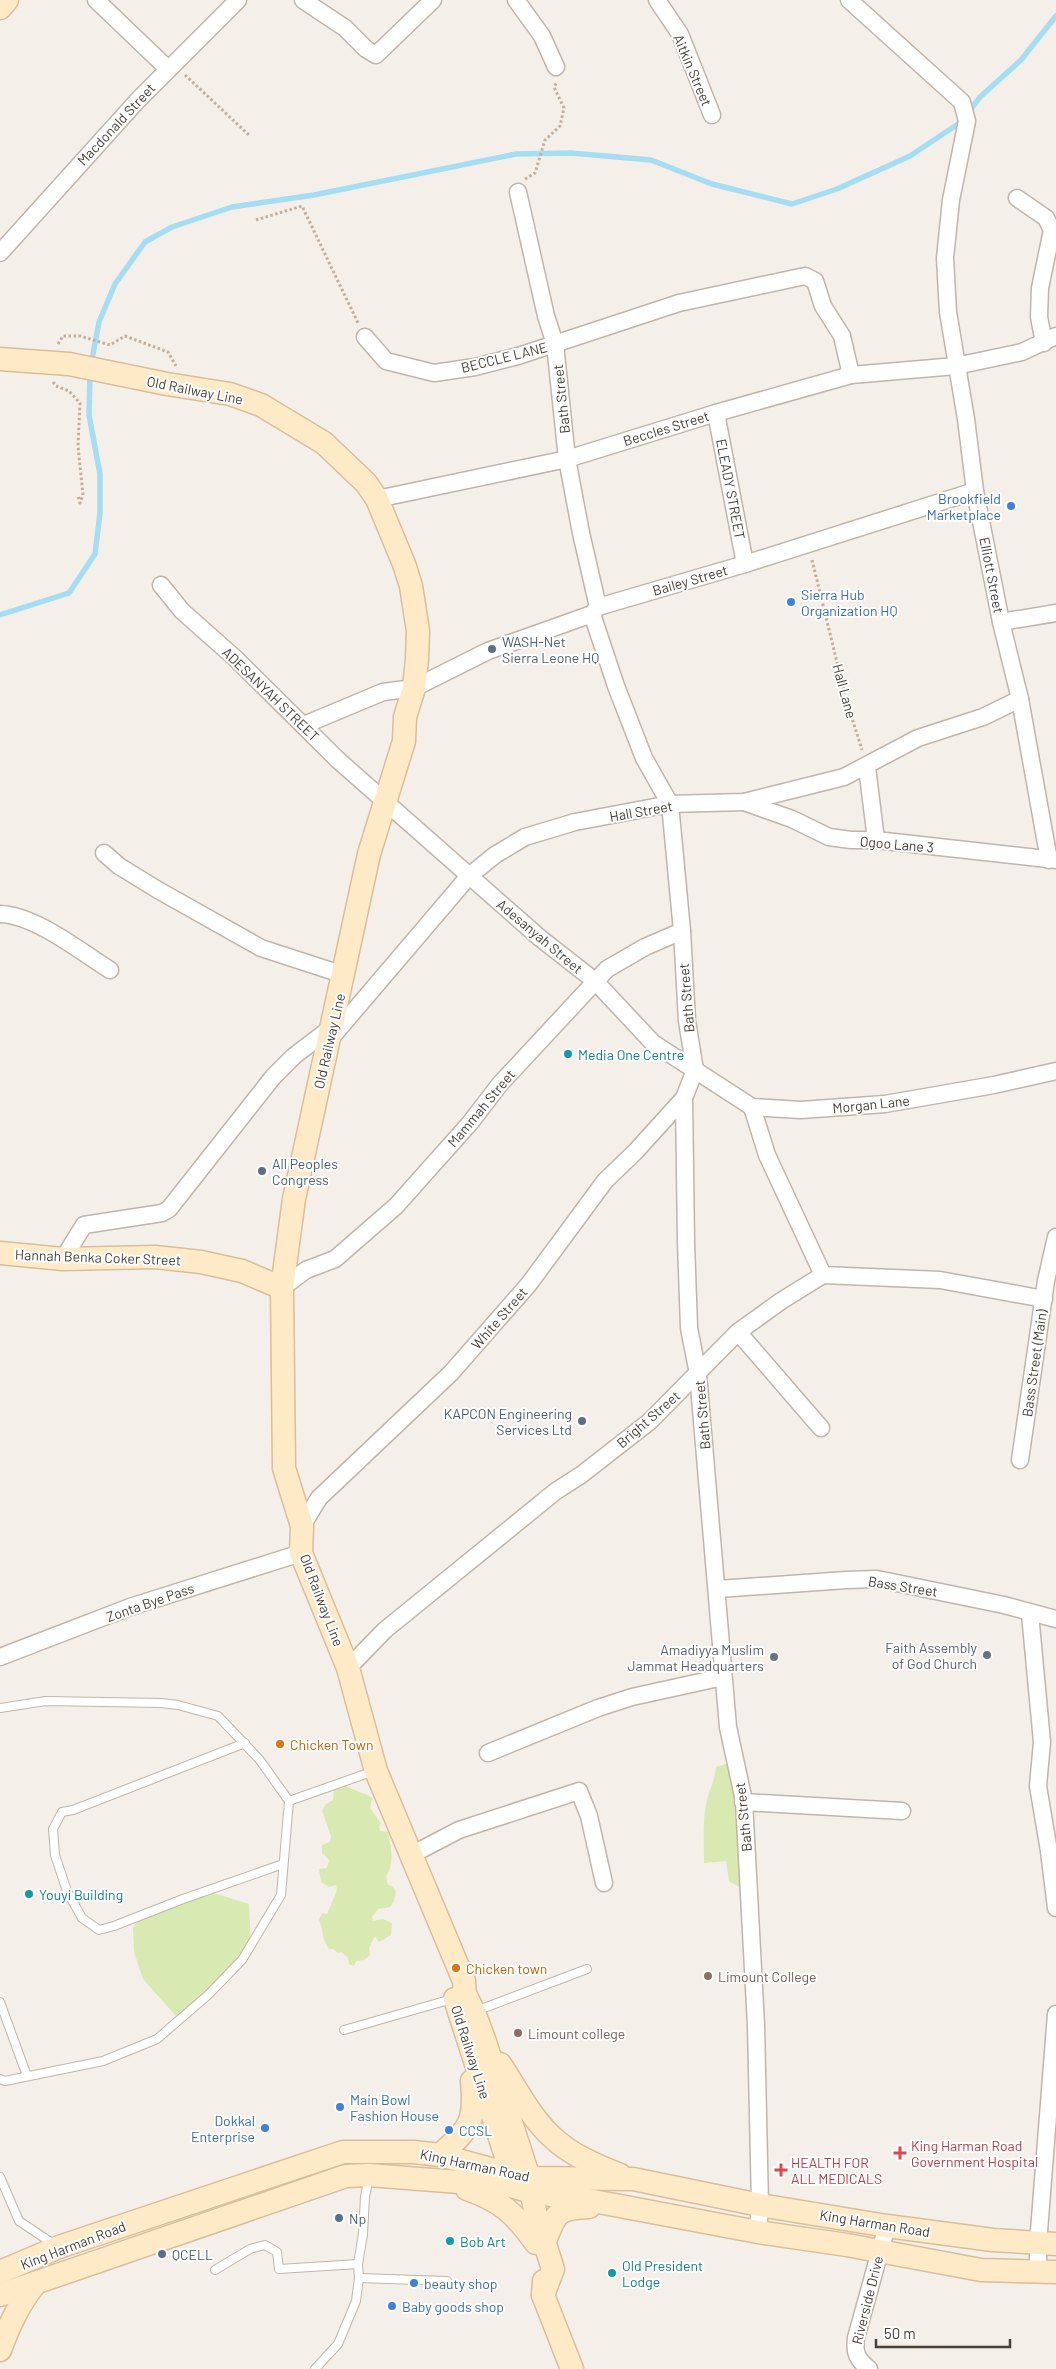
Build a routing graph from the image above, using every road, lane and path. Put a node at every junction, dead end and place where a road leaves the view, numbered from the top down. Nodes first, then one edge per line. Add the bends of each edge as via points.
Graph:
1 (7, 0) edge
2 (96, 0) edge
3 (238, 0) edge
4 (303, 0) edge
5 (433, 0) edge
6 (516, 0) edge
7 (657, 0) edge
8 (849, 0) edge
9 (0, 8) edge
10 (170, 67) junction
11 (556, 67) joint
12 (712, 115) dead end
13 (250, 136) dead end
14 (518, 192) joint
15 (1017, 198) dead end
16 (256, 220) dead end
17 (0, 253) edge
18 (80, 336) dead end
19 (365, 337) joint
20 (1050, 340) edge
21 (555, 344) junction
22 (0, 359) edge
23 (38, 361) junction
24 (956, 366) junction
25 (851, 375) junction
26 (200, 388) junction
27 (716, 413) junction
28 (567, 459) junction
29 (976, 491) junction
30 (78, 496) dead end
31 (377, 499) junction
32 (808, 544) junction
33 (745, 564) junction
34 (161, 585) dead end
35 (595, 610) junction
36 (1056, 613) edge
37 (1002, 622) junction
38 (414, 688) junction
39 (1020, 699) junction
40 (304, 725) junction
41 (867, 767) junction
42 (384, 801) junction
43 (744, 802) junction
44 (670, 804) junction
45 (876, 840) junction
46 (104, 853) dead end
47 (1052, 860) edge
48 (469, 876) junction
49 (0, 914) edge
50 (682, 931) junction
51 (110, 970) dead end
52 (344, 975) junction
53 (595, 981) junction
54 (332, 1033) junction
55 (695, 1070) junction
56 (1056, 1071) edge
57 (684, 1098) junction
58 (752, 1107) junction
59 (1056, 1237) edge
60 (0, 1254) edge
61 (63, 1259) junction
62 (823, 1275) junction
63 (282, 1288) junction
64 (1044, 1299) junction
65 (738, 1332) junction
66 (698, 1374) junction
67 (820, 1428) dead end
68 (1020, 1460) dead end
69 (302, 1526) junction
70 (301, 1553) junction
71 (718, 1589) junction
72 (1030, 1614) junction
73 (1056, 1619) edge
74 (0, 1657) edge
75 (348, 1668) junction
76 (723, 1677) junction
77 (0, 1708) edge
78 (244, 1743) junction
79 (1049, 1744) edge
80 (488, 1753) dead end
81 (376, 1771) junction
82 (289, 1801) junction
83 (744, 1801) junction
84 (902, 1811) dead end
85 (411, 1855) junction
86 (283, 1864) junction
87 (604, 1883) dead end
88 (1056, 1908) edge
89 (587, 1969) dead end
90 (459, 1990) junction
91 (0, 2002) edge
92 (1056, 2014) edge
93 (468, 2018) junction
94 (344, 2030) dead end
95 (485, 2042) junction
96 (27, 2076) junction
97 (0, 2080) edge
98 (440, 2155) junction
99 (369, 2175) junction
100 (0, 2177) edge
101 (267, 2177) junction
102 (633, 2179) junction
103 (445, 2181) junction
104 (521, 2183) junction
105 (274, 2201) junction
106 (760, 2204) junction
107 (617, 2207) junction
108 (887, 2226) junction
109 (758, 2232) junction
110 (540, 2244) junction
111 (1047, 2244) edge
112 (59, 2247) junction
113 (880, 2252) junction
114 (358, 2264) junction
115 (5, 2266) edge
116 (215, 2270) dead end
117 (1047, 2272) edge
118 (359, 2278) junction
119 (447, 2282) dead end
120 (35, 2284) junction
121 (0, 2295) edge
122 (0, 2350) edge
123 (0, 2357) edge
124 (5, 2369) edge
125 (314, 2369) edge
126 (572, 2369) edge
127 (868, 2369) edge

1 - 9 street
2 - 10 street
3 - 10 street, Macdonald Street
4 - 5 street via 345,28 376,55
6 - 11 street via 542,36
7 - 12 street, Aitkin Street via 680,34
8 - 24 street, Elliott Street via 962,102 968,120 952,200 945,258
10 - 13 path
10 - 17 street, Macdonald Street
11 - 14 path via 558,81 554,87 564,108 560,126 545,140 536,173 523,180
14 - 21 street, Bath Street
15 - 20 street via 1046,218 1052,230 1040,288 1038,317
16 - 19 path via 302,206
18 - 26 path via 110,345 125,336 168,352 178,370
19 - 21 street, BECCLE LANE via 386,361 434,372 475,367
20 - 24 street, Beccles Street via 1022,352
21 - 25 street, BECCLE LANE via 680,303 805,276 814,281 823,306 842,336
21 - 28 street, Bath Street
22 - 23 street, Old Railway Line
23 - 26 street, Old Railway Line
23 - 30 path via 56,386 69,391 80,403 78,446 83,495 80,503
24 - 25 street, Beccles Street
24 - 29 street, Elliott Street
25 - 27 street, Beccles Street
26 - 31 street, Old Railway Line via 261,405 288,420 324,443 361,478
27 - 28 street, Beccles Street
27 - 33 street, ELEADY STREET
28 - 31 street, Beccles Street
28 - 35 street, Bath Street
29 - 32 street, Bailey Street
29 - 37 street, Elliott Street
31 - 38 street, Old Railway Line via 404,564 416,606 418,631
32 - 33 street, Bailey Street
32 - 41 path, Hall Lane via 846,699
33 - 35 street, Bailey Street
34 - 40 street, ADESANYAH STREET via 182,611
35 - 38 street, Bailey Street via 488,652
35 - 44 street, Bath Street via 616,686 644,758
36 - 37 street
37 - 39 street, Elliott Street
38 - 40 street, Bailey Street via 383,692
38 - 42 street, Old Railway Line via 405,717 404,741
39 - 41 street, Hall Street via 983,717 918,738
39 - 47 street, Elliott Street
40 - 42 street, ADESANYAH STREET
41 - 43 street, Hall Street via 844,777
41 - 45 street
42 - 48 street, Adesanyah Street
42 - 52 street, Old Railway Line via 369,854
43 - 44 street, Hall Street
43 - 45 street, Ogoo Lane 3 via 792,819 828,837
44 - 48 street, Hall Street via 575,822 525,837
44 - 50 street, Bath Street
45 - 47 street, Ogoo Lane 3
46 - 52 street via 158,890 261,948
48 - 53 street, Adesanyah Street
48 - 54 street, Hall Street
49 - 51 street via 11,914 28,921
50 - 53 street, Mammah Street via 645,947 607,969
50 - 55 street, Bath Street via 686,1021
52 - 54 street, Old Railway Line
53 - 55 street, Adesanyah Street via 653,1043
53 - 63 street, Mammah Street via 500,1084 396,1206 335,1259 306,1270
54 - 61 street, Hall Street via 294,1056 274,1077 169,1209 162,1213 84,1225
54 - 63 street, Old Railway Line via 296,1190
55 - 57 street, Bath Street
55 - 58 street, Morgan Lane
56 - 58 street, Morgan Lane via 994,1086 885,1104 802,1110
57 - 66 street, Bath Street via 689,1328
57 - 69 street, White Street via 605,1181 529,1284 451,1373 319,1498
58 - 62 street via 767,1155
59 - 64 street, Bass Street (Main)
60 - 61 street, Hannah Benka Coker Street
61 - 63 street, Hannah Benka Coker Street via 155,1257 201,1262 242,1271
62 - 64 street via 940,1280
62 - 65 street, Bright Street
63 - 69 street, Old Railway Line via 284,1468
64 - 68 street, Bass Street (Main)
65 - 66 street, Bright Street
65 - 67 street
66 - 71 street, Bath Street
66 - 75 street, Bright Street via 649,1422 582,1476 556,1491 400,1618
69 - 70 street, Old Railway Line
70 - 74 street, Zonta Bye Pass via 130,1607
70 - 75 street, Old Railway Line
71 - 72 street, Bass Street via 878,1579 1004,1605
71 - 76 street, Bath Street
72 - 73 street, Bass Street
72 - 79 street
75 - 81 street, Old Railway Line
76 - 80 street via 632,1696
76 - 83 street, Bath Street via 728,1727
77 - 78 lane via 46,1701 178,1705 218,1716
78 - 82 lane
78 - 86 lane via 62,1812 53,1829 55,1855 67,1891 82,1918 99,1930
79 - 88 street via 1038,1786
81 - 82 lane
81 - 85 street, Old Railway Line
82 - 86 lane
83 - 84 street
83 - 106 street, Bath Street via 756,2025
85 - 87 street via 459,1830 579,1791 589,1816
85 - 90 street, Old Railway Line
86 - 96 lane via 281,1895 242,1960 157,2039 102,2061
89 - 93 lane
90 - 93 street, Old Railway Line via 465,1994
90 - 94 lane
91 - 96 lane
92 - 111 street
93 - 95 street, Old Railway Line
93 - 98 street via 474,2107 466,2130
93 - 104 street, Old Railway Line
95 - 102 street via 553,2138 596,2166
95 - 104 street, Old Railway Line
96 - 97 lane
98 - 101 street, King Harman Road via 343,2152
98 - 104 street, King Harman Road
99 - 103 street, King Harman Road
99 - 105 street, King Harman Road via 346,2176
99 - 114 lane
100 - 112 lane via 19,2221
101 - 105 street
101 - 112 street, King Harman Road
102 - 104 street, King Harman Road
102 - 106 street, King Harman Road
103 - 104 street, King Harman Road
103 - 110 street via 499,2202
104 - 107 street, King Harman Road
104 - 110 street, Old Railway Line
105 - 120 street, King Harman Road
106 - 108 street, King Harman Road
106 - 109 street, Bath Street
107 - 109 street, King Harman Road
107 - 110 street via 569,2208 561,2212
108 - 111 street, King Harman Road
108 - 113 street, Riverside Drive
109 - 113 street, King Harman Road
110 - 126 street, Old Railway Line via 545,2271 543,2295
111 - 117 street
112 - 115 street, King Harman Road
113 - 117 street, King Harman Road via 981,2270
113 - 127 street, Riverside Drive via 854,2351
114 - 116 lane via 279,2269 277,2252 265,2246 250,2249
114 - 118 lane
118 - 119 lane
118 - 125 lane via 356,2301 338,2344
120 - 121 street, King Harman Road
120 - 122 street via 10,2322
123 - 124 street

